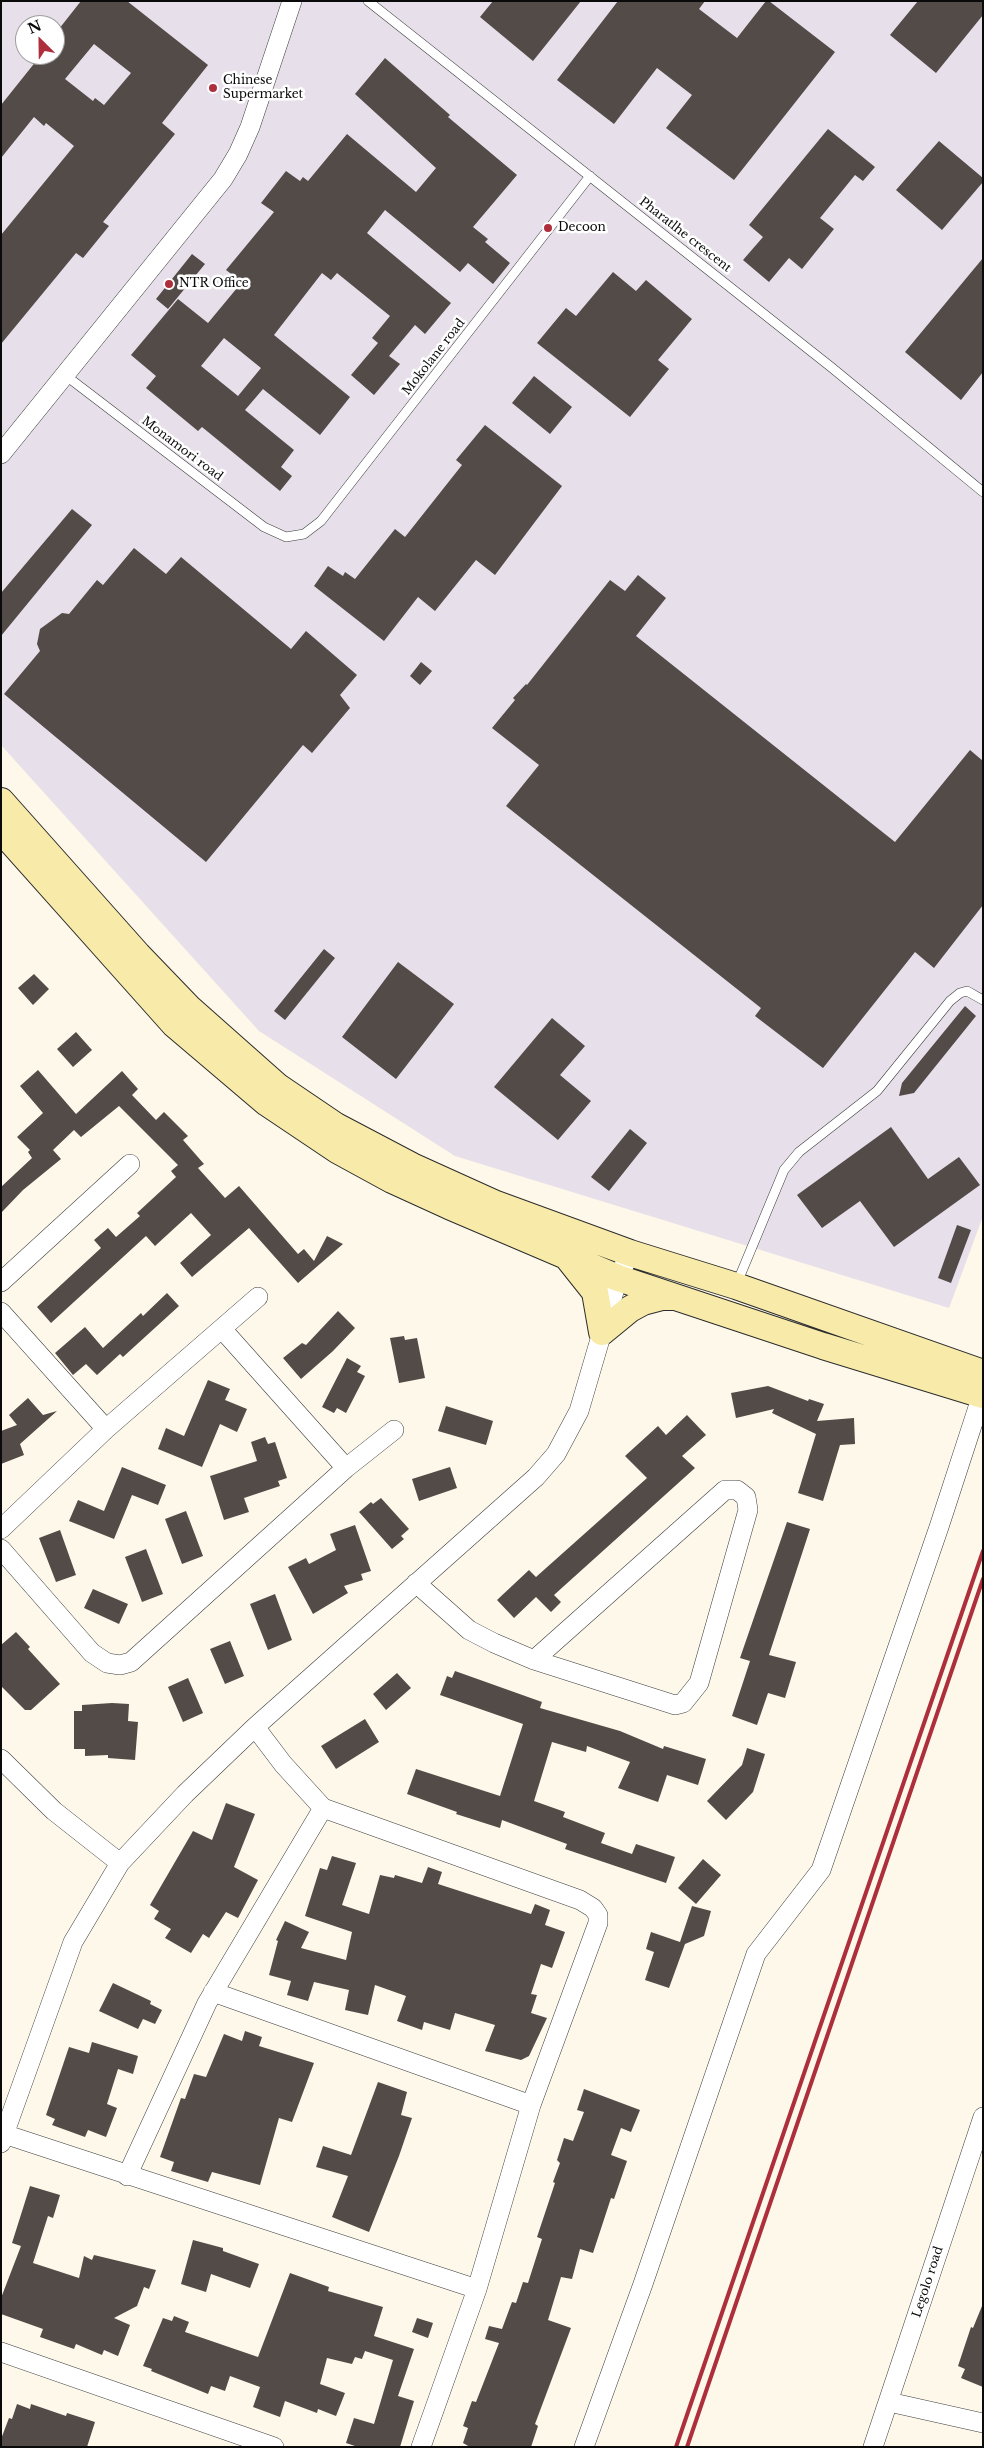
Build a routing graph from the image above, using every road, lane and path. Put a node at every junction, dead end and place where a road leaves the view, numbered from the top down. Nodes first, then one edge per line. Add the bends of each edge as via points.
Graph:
1 (292, 1) edge
2 (368, 1) edge
3 (590, 176) junction
4 (65, 375) junction
5 (1, 454) edge
6 (983, 492) edge
7 (286, 537) joint
8 (1, 801) edge
9 (1, 830) edge
10 (983, 1000) edge
11 (130, 1164) dead end
12 (630, 1253) junction
13 (565, 1254) junction
14 (618, 1278) junction
15 (1, 1282) edge
16 (736, 1286) junction
17 (258, 1297) dead end
18 (673, 1297) junction
19 (1, 1312) edge
20 (222, 1329) junction
21 (602, 1332) junction
22 (982, 1388) edge
23 (106, 1429) junction
24 (394, 1430) dead end
25 (346, 1468) junction
26 (1, 1529) edge
27 (1, 1549) edge
28 (416, 1583) junction
29 (534, 1660) junction
30 (255, 1727) junction
31 (1, 1759) edge
32 (323, 1808) junction
33 (120, 1863) junction
34 (213, 1992) junction
35 (531, 2105) junction
36 (983, 2117) edge
37 (3, 2139) edge
38 (127, 2176) junction
39 (477, 2289) junction
40 (1, 2352) edge
41 (889, 2402) junction
42 (983, 2423) edge
43 (274, 2447) edge
44 (421, 2447) edge
45 (584, 2447) edge
46 (873, 2447) edge

1 - 4 street via 250,127 233,163
2 - 3 lane, Pharatlhe crescent
3 - 6 lane, Pharatlhe crescent via 832,367
3 - 7 lane, Mokolane road via 321,521 304,534
4 - 5 street
4 - 7 lane, Monamori road via 264,527
8 - 12 main road via 189,1008 277,1086 336,1126 412,1166 496,1204
9 - 13 main road via 174,1024 267,1103 337,1150 392,1180
10 - 16 lane via 967,991 950,1001 877,1092 799,1152 784,1170
11 - 15 street
12 - 14 street
12 - 16 main road
13 - 14 main road
13 - 21 main road via 595,1292
14 - 18 main road
14 - 21 street
16 - 22 main road
17 - 20 street
18 - 21 main road via 643,1302
18 - 22 main road
19 - 23 street
20 - 23 street
20 - 25 street
21 - 28 street via 579,1411 556,1454 536,1477
22 - 45 street via 940,1527 821,1870 756,1954
23 - 26 street
24 - 25 street
25 - 27 street via 132,1662 120,1665 107,1663 92,1653
28 - 29 street via 470,1630
28 - 30 street
29 - 29 street via 675,1705 683,1703 699,1684 748,1510 746,1497 737,1490 725,1490
30 - 32 street
30 - 33 street
31 - 33 street via 54,1811
32 - 34 street
32 - 35 street via 580,1900 598,1915 598,1923
33 - 37 street via 73,1942
34 - 35 street
34 - 38 street
35 - 39 street
36 - 41 street, Legolo road
37 - 38 street
38 - 39 street
39 - 44 street
40 - 43 street
41 - 42 street
41 - 46 street, Legolo road

